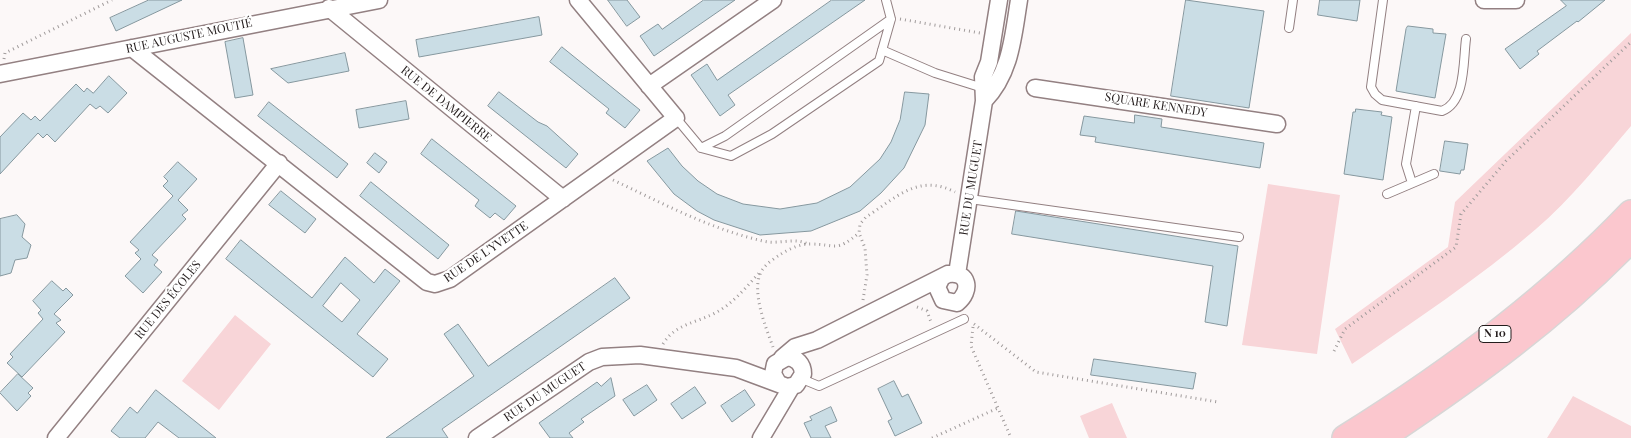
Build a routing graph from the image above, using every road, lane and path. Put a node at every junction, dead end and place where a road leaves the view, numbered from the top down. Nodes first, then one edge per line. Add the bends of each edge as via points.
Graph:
1 (112, 0) edge
2 (379, 0) edge
3 (578, 0) edge
4 (773, 0) edge
5 (886, 0) edge
6 (999, 0) edge
7 (1019, 0) edge
8 (1293, 0) edge
9 (1383, 0) edge
10 (1484, 0) edge
11 (1516, 0) edge
12 (329, 8) junction
13 (891, 19) junction
14 (1289, 28) dead end
15 (993, 36) junction
16 (1466, 39) dead end
17 (1631, 42) edge
18 (132, 48) junction
19 (882, 50) junction
20 (1, 68) edge
21 (649, 86) junction
22 (1035, 88) dead end
23 (984, 94) junction
24 (1416, 106) junction
25 (676, 118) junction
26 (1276, 124) dead end
27 (701, 148) junction
28 (279, 163) junction
29 (599, 174) junction
30 (1434, 174) dead end
31 (1412, 183) junction
32 (1386, 194) dead end
33 (563, 199) junction
34 (970, 199) junction
35 (1631, 213) edge
36 (859, 233) junction
37 (1239, 237) dead end
38 (1631, 240) edge
39 (808, 244) junction
40 (763, 269) junction
41 (957, 274) junction
42 (941, 279) junction
43 (906, 297) junction
44 (940, 297) junction
45 (861, 318) junction
46 (965, 322) joint
47 (973, 323) junction
48 (936, 332) junction
49 (817, 340) junction
50 (1334, 352) dead end
51 (656, 358) junction
52 (780, 359) junction
53 (736, 368) junction
54 (793, 378) junction
55 (1218, 402) dead end
56 (998, 408) junction
57 (56, 438) edge
58 (477, 438) edge
59 (761, 438) edge
60 (932, 438) edge
61 (1011, 438) edge
62 (1345, 438) edge
63 (1381, 438) edge

1 - 20 path via 5,53
2 - 12 street, RUE AUGUSTE MOUTIÉ
3 - 21 street
4 - 21 street
5 - 13 lane
6 - 15 street, RUE DU MUGUET
7 - 23 street, RUE DU MUGUET via 1006,69 994,90
8 - 14 lane
9 - 24 lane via 1371,86 1382,100
10 - 11 street
12 - 18 street, RUE AUGUSTE MOUTIÉ
12 - 33 street, RUE DE DAMPIERRE
13 - 15 path
13 - 19 lane
13 - 27 lane via 725,136
15 - 23 street, RUE DU MUGUET via 983,77
16 - 24 lane via 1456,101 1442,111
17 - 50 path via 1506,161 1461,214 1456,247 1345,329
18 - 20 street, RUE AUGUSTE MOUTIÉ
18 - 28 street, RUE DE L'YVETTE
19 - 23 lane
19 - 27 lane via 879,61 772,134 731,156
21 - 25 street
22 - 26 street, SQUARE KENNEDY
23 - 34 street, RUE DU MUGUET
24 - 31 lane via 1406,164
25 - 27 lane
25 - 29 street, RUE DE L'YVETTE
28 - 33 street, RUE DE L'YVETTE via 427,282 435,284 450,279
28 - 57 street, RUE DES ÉCOLES
29 - 33 street, RUE DE L'YVETTE
29 - 39 path via 707,224 765,242 801,240
30 - 31 lane
31 - 32 lane
34 - 36 path via 939,186 924,184 913,187 866,217 860,224
34 - 37 lane
34 - 41 street, RUE DU MUGUET
35 - 62 main road, N 10 via 1586,257 1503,328 1425,386
36 - 39 path via 844,245
36 - 45 path via 865,248 866,275
38 - 63 main road, N 10 via 1533,328 1476,373
39 - 40 path via 790,249
40 - 51 path via 716,313 688,322 667,338
40 - 52 path via 758,280 760,312
41 - 42 street via 948,274
41 - 44 street via 967,284 965,297 952,303
42 - 43 street, RUE DU MUGUET
42 - 44 street via 937,287
43 - 44 street, RUE DU MUGUET
43 - 45 street, RUE DU MUGUET
43 - 48 path via 910,304 927,312
45 - 49 street, RUE DU MUGUET
46 - 47 path
46 - 48 lane
47 - 55 path via 1036,372
47 - 56 path via 971,346
48 - 54 lane via 818,386
49 - 52 street, RUE DU MUGUET via 795,347
49 - 54 street
51 - 53 street, RUE DU MUGUET
51 - 58 street, RUE DU MUGUET via 622,355 589,362
52 - 53 street, RUE DU MUGUET
52 - 54 street via 792,357
52 - 54 street via 773,374
53 - 54 street, RUE DU MUGUET
54 - 59 street
56 - 60 path
56 - 61 path

